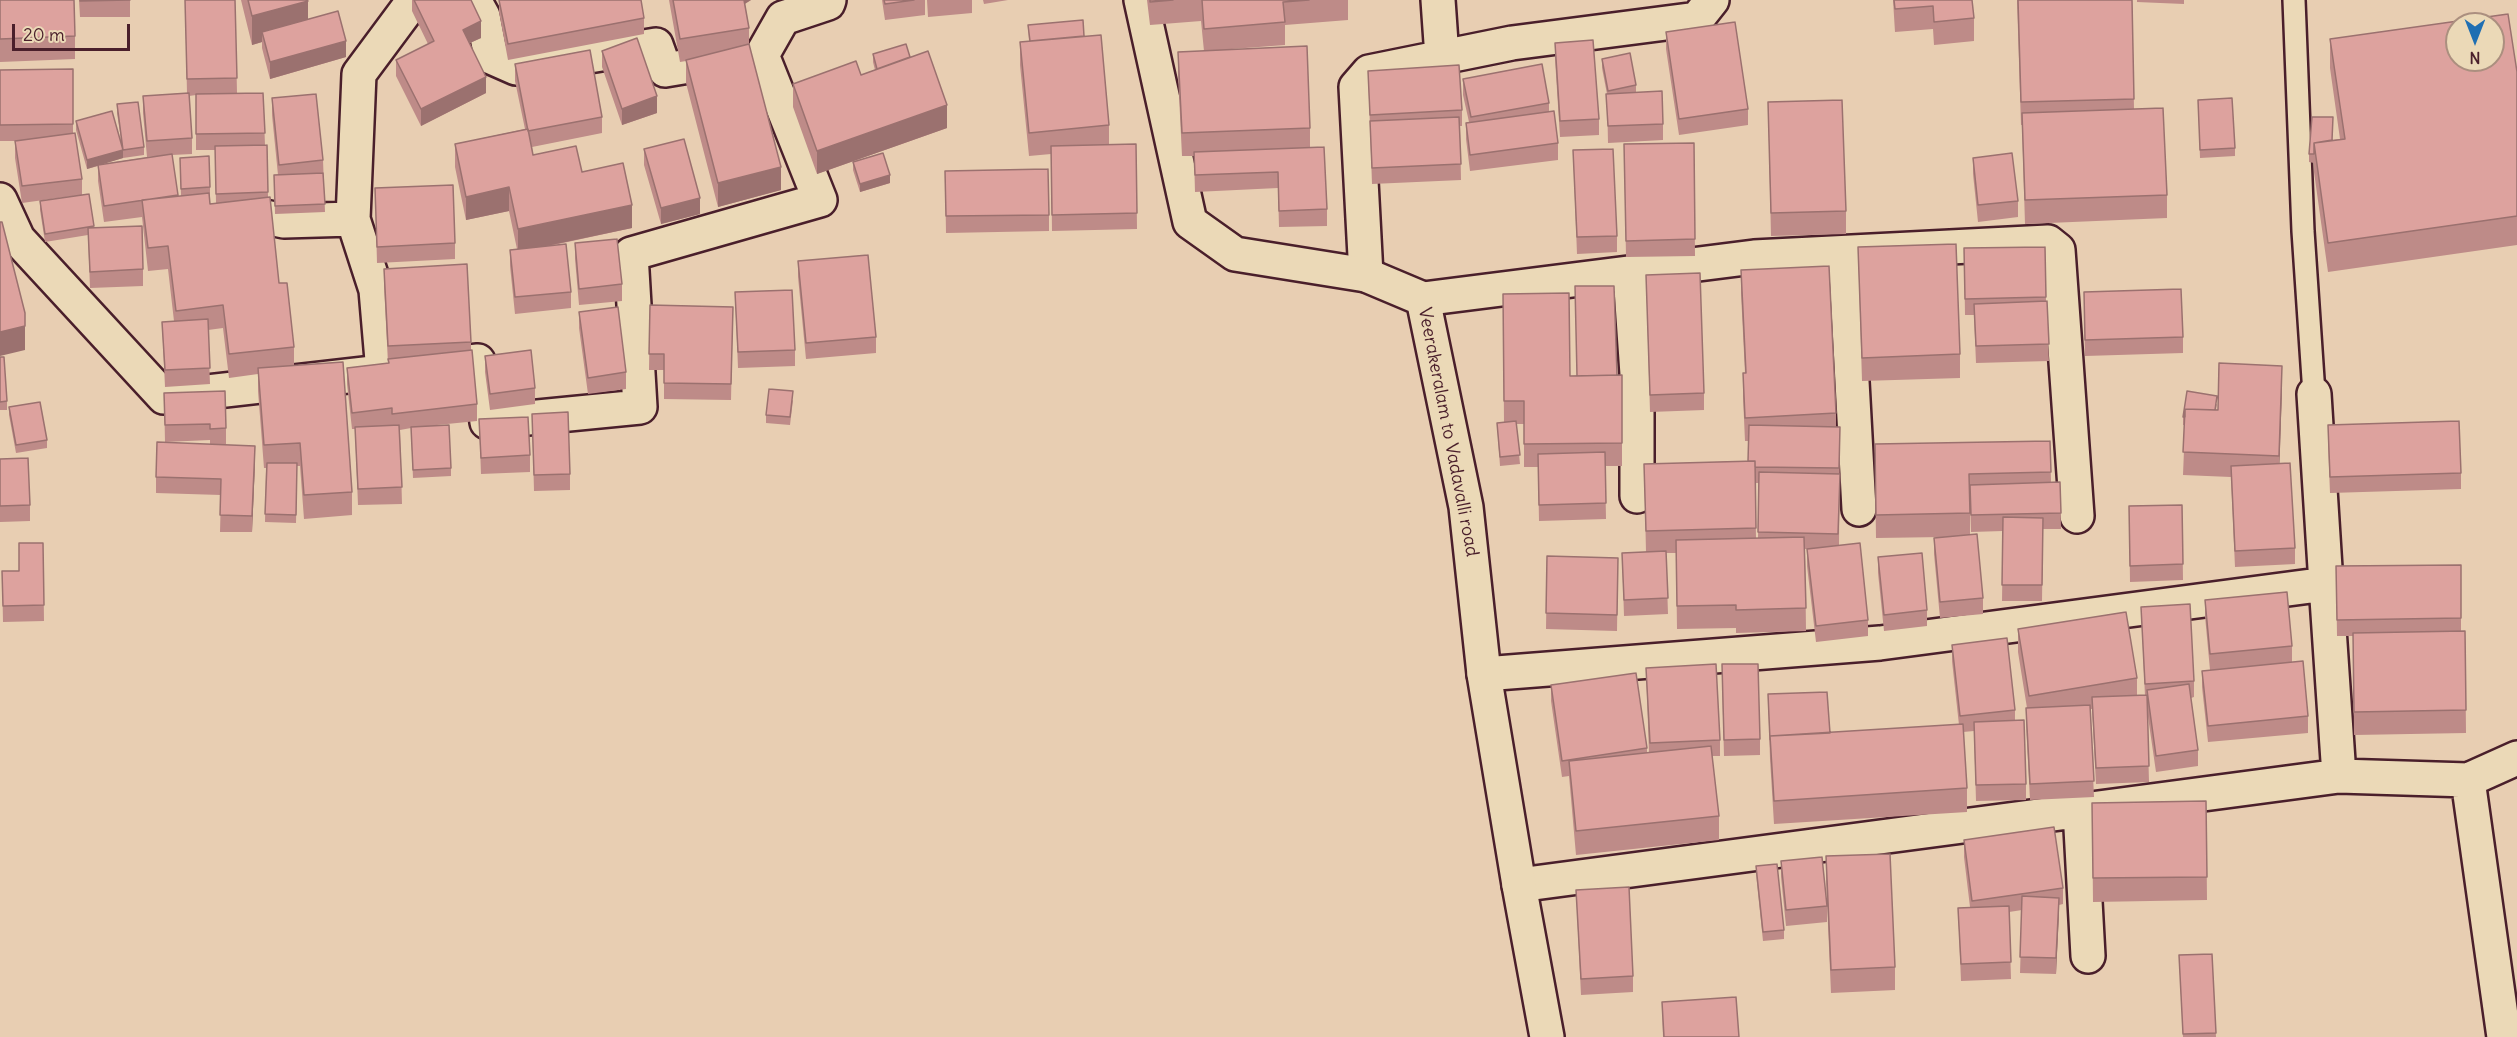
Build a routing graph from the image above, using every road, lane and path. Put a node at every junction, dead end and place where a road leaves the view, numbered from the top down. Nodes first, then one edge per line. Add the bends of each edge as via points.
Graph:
1 (414, 0) edge
2 (474, 0) edge
3 (829, 0) edge
4 (1141, 0) edge
5 (1438, 0) edge
6 (1712, 0) edge
7 (2294, 0) edge
8 (762, 55) junction
9 (1442, 57) junction
10 (0, 200) edge
11 (227, 218) edge
12 (353, 219) junction
13 (1845, 254) junction
14 (1630, 274) junction
15 (1366, 275) junction
16 (1423, 299) junction
17 (383, 372) junction
18 (2314, 394) joint
19 (1637, 496) dead end
20 (1859, 509) dead end
21 (2077, 516) dead end
22 (2326, 584) junction
23 (1484, 674) junction
24 (2517, 758) edge
25 (2339, 776) junction
26 (2468, 780) junction
27 (2080, 810) junction
28 (1519, 885) junction
29 (2088, 956) dead end
30 (1547, 1037) edge
31 (2504, 1037) edge

1 - 12 street via 359,74
2 - 8 street via 483,16 491,57 516,68 656,45 665,70
3 - 8 street via 783,18
4 - 15 street, Veerakeralam to Vadavalli road via 1190,222 1235,254
5 - 9 street
6 - 9 street via 1697,19 1512,43
7 - 18 lane
8 - 17 street via 820,200 632,254 640,407 487,422 478,361
9 - 15 street via 1369,72 1356,87
10 - 17 street via 18,238 164,397
11 - 12 street
12 - 17 street via 376,290
13 - 14 street via 1754,258
13 - 20 street
13 - 21 street via 2048,243 2058,250
14 - 16 street
14 - 19 street via 1637,374
15 - 16 street, Veerakeralam to Vadavalli road
16 - 23 street, Veerakeralam to Vadavalli road via 1466,507
18 - 22 street
22 - 23 street via 1880,643
22 - 25 street
23 - 28 street, Veerakeralam to Vadavalli road
24 - 26 street
25 - 26 street
25 - 27 street
26 - 31 street
27 - 28 street
27 - 29 street
28 - 30 street, Veerakeralam to Vadavalli road

